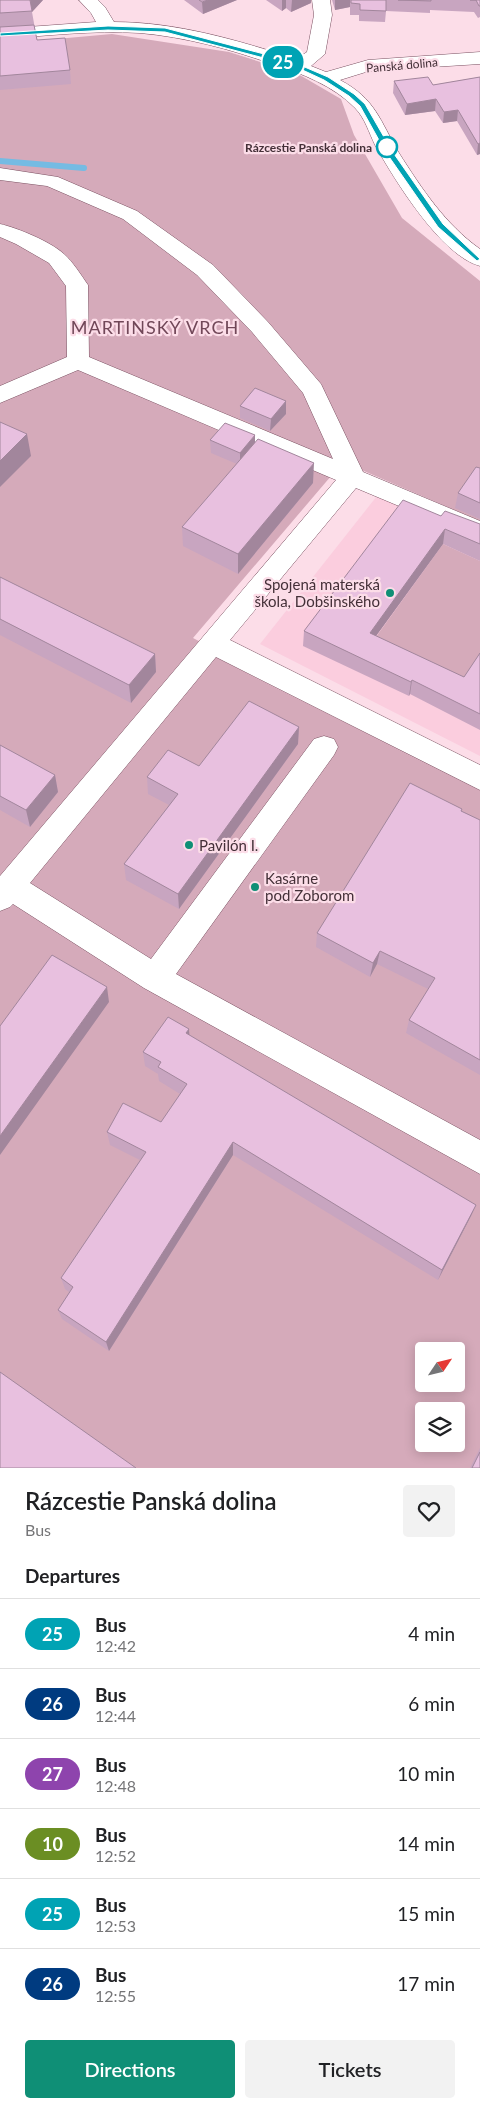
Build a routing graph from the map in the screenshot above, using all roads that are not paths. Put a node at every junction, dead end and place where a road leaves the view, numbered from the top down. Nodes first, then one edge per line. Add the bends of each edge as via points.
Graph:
1 (88, 0) edge
2 (321, 0) edge
3 (108, 28) junction
4 (0, 34) edge
5 (480, 58) edge
6 (298, 66) junction
7 (326, 78) junction
8 (0, 174) edge
9 (0, 230) edge
10 (480, 259) edge
11 (78, 361) junction
12 (0, 395) edge
13 (352, 476) junction
14 (480, 531) edge
15 (212, 643) junction
16 (324, 748) dead end
17 (480, 778) edge
18 (5, 892) edge
19 (155, 978) junction
20 (480, 1158) edge

1 - 3 street via 99,11
2 - 6 street via 323,15 316,54
3 - 4 street
3 - 6 street via 165,30
5 - 7 street, Panská dolina via 368,66
6 - 7 street
7 - 10 street via 363,105 389,151 440,226
8 - 13 street via 50,181 130,215 205,270 260,327 313,390
9 - 11 street via 56,258 77,285
11 - 12 street
11 - 13 street
13 - 14 street
13 - 15 street
15 - 17 street
15 - 18 street
16 - 19 street
18 - 19 street
19 - 20 street

